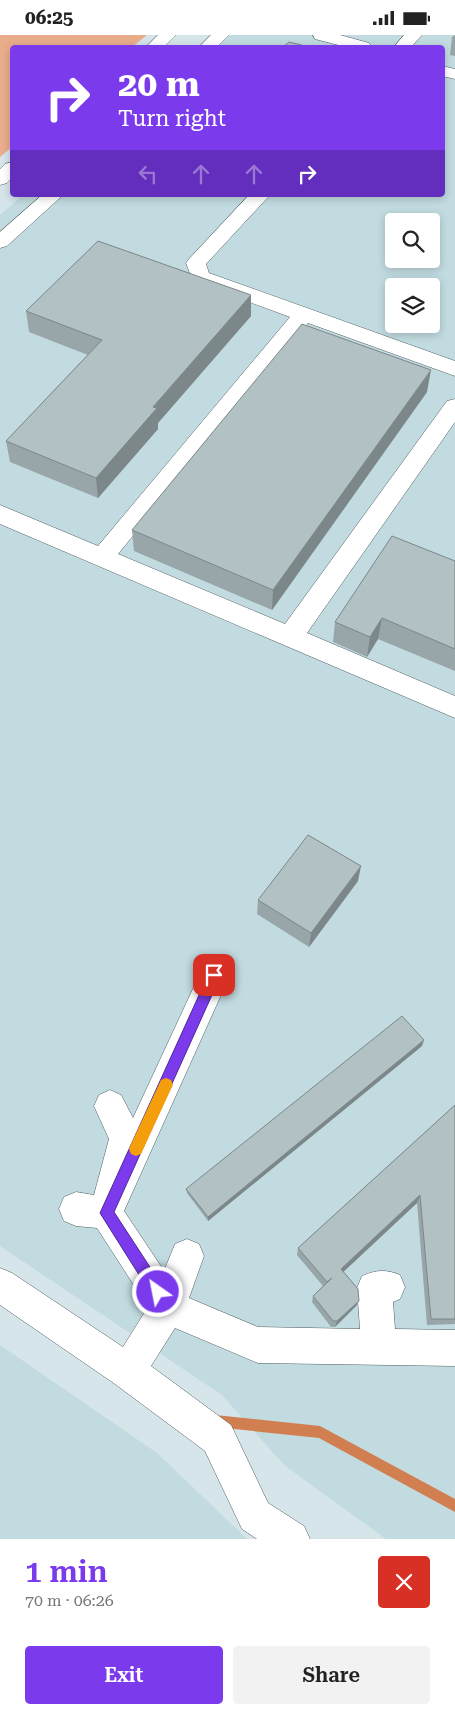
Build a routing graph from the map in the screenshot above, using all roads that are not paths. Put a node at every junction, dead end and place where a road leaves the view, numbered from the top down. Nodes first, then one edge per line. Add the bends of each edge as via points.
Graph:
1 (168, 35) edge
2 (221, 35) edge
3 (321, 35) edge
4 (414, 35) edge
5 (156, 45) edge
6 (210, 45) edge
7 (356, 45) edge
8 (404, 45) edge
9 (10, 170) edge
10 (0, 179) edge
11 (51, 197) edge
12 (258, 197) edge
13 (0, 241) edge
14 (304, 314) junction
15 (455, 369) edge
16 (455, 406) edge
17 (0, 514) edge
18 (102, 557) junction
19 (290, 637) junction
20 (455, 707) edge
21 (214, 975) dead end
22 (110, 1105) dead end
23 (91, 1211) junction
24 (187, 1256) dead end
25 (0, 1285) edge
26 (388, 1287) dead end
27 (168, 1307) junction
28 (379, 1347) junction
29 (455, 1348) edge
30 (128, 1371) junction
31 (255, 1527) edge
32 (292, 1539) edge

1 - 5 street
2 - 6 street
3 - 7 street
4 - 8 street
9 - 10 street
11 - 13 street
12 - 14 street via 196,263 200,277
14 - 15 street
14 - 18 street
16 - 19 street
17 - 18 street
18 - 19 street
19 - 20 street
21 - 23 street
22 - 23 street via 126,1138
23 - 27 street
24 - 27 street
25 - 30 street
26 - 28 street via 374,1288
27 - 28 street via 258,1345
27 - 30 street
28 - 29 street
30 - 31 street via 218,1438
31 - 32 street

